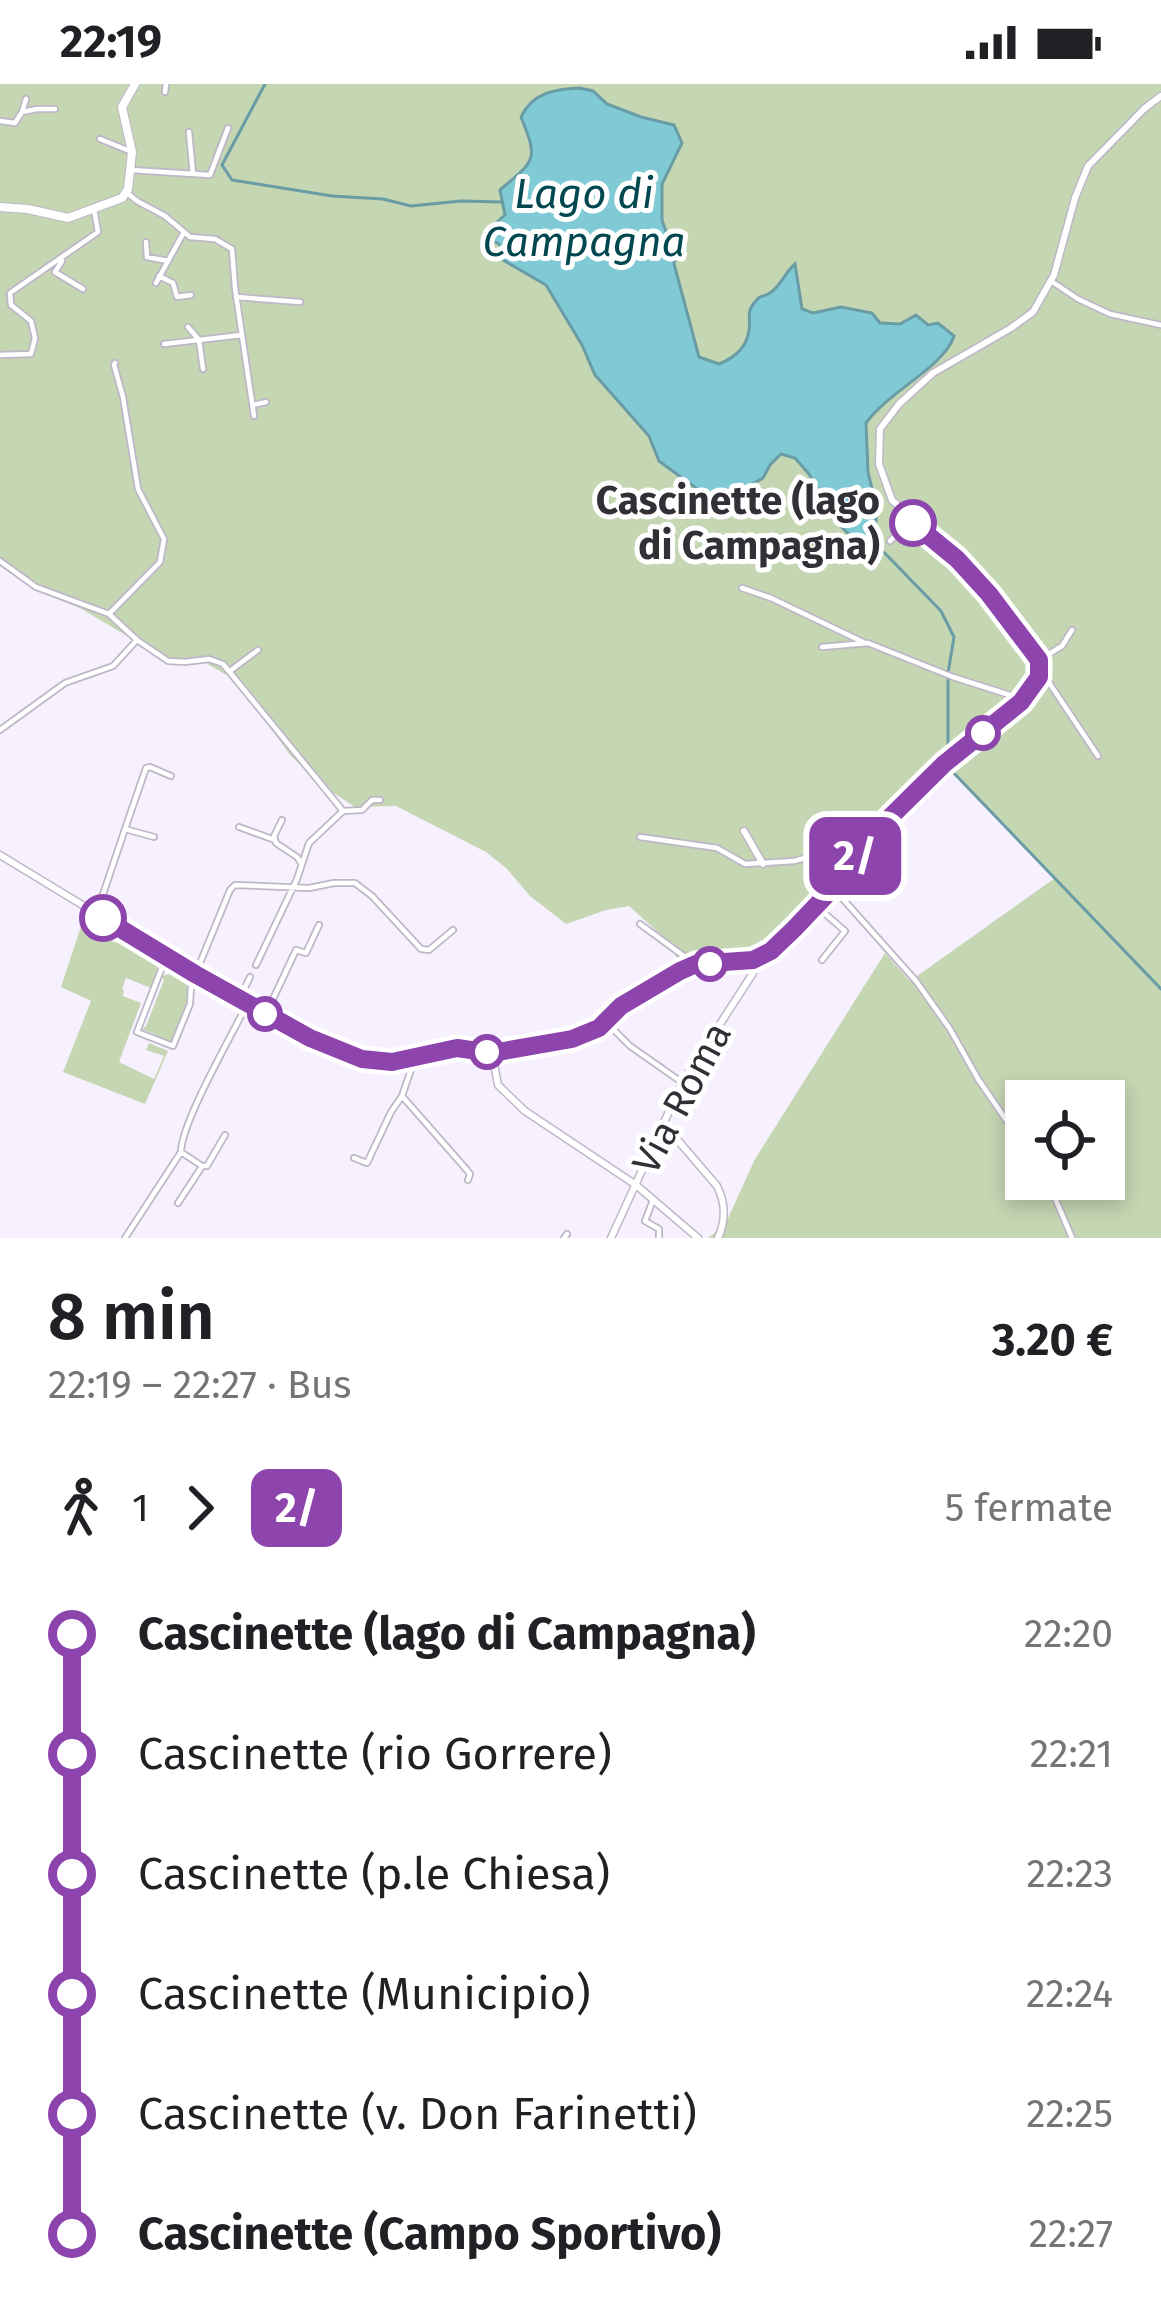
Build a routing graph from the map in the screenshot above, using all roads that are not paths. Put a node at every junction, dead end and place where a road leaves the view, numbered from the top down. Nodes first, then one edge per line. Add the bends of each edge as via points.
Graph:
1 (135, 84) edge
2 (1161, 96) edge
3 (26, 99) dead end
4 (55, 110) dead end
5 (22, 112) junction
6 (0, 121) edge
7 (15, 123) junction
8 (228, 128) dead end
9 (21, 129) dead end
10 (189, 132) dead end
11 (100, 139) dead end
12 (133, 152) junction
13 (131, 170) junction
14 (193, 174) junction
15 (126, 192) junction
16 (0, 207) edge
17 (94, 209) junction
18 (184, 232) junction
19 (146, 242) dead end
20 (64, 256) junction
21 (168, 261) junction
22 (1051, 281) junction
23 (83, 289) dead end
24 (190, 295) dead end
25 (236, 296) junction
26 (300, 302) dead end
27 (1161, 325) edge
28 (188, 327) dead end
29 (242, 335) junction
30 (199, 340) junction
31 (164, 344) dead end
32 (0, 355) edge
33 (116, 362) dead end
34 (203, 369) dead end
35 (266, 402) dead end
36 (253, 405) junction
37 (254, 416) dead end
38 (911, 521) junction
39 (890, 541) dead end
40 (0, 561) edge
41 (742, 588) dead end
42 (109, 614) junction
43 (1072, 630) dead end
44 (137, 640) junction
45 (868, 644) junction
46 (822, 647) dead end
47 (258, 650) dead end
48 (1040, 665) junction
49 (230, 671) junction
50 (1021, 702) junction
51 (0, 730) edge
52 (1098, 756) dead end
53 (171, 776) dead end
54 (380, 800) dead end
55 (344, 811) junction
56 (282, 820) dead end
57 (239, 827) dead end
58 (125, 829) junction
59 (744, 831) dead end
60 (154, 837) dead end
61 (640, 837) dead end
62 (274, 840) junction
63 (0, 855) edge
64 (854, 858) junction
65 (302, 863) junction
66 (763, 864) junction
67 (292, 886) junction
68 (833, 888) junction
69 (816, 906) junction
70 (96, 915) junction
71 (640, 924) dead end
72 (319, 925) dead end
73 (453, 930) dead end
74 (166, 957) junction
75 (753, 960) junction
76 (823, 960) dead end
77 (696, 964) junction
78 (256, 965) dead end
79 (195, 974) junction
80 (250, 977) dead end
81 (243, 1002) junction
82 (266, 1014) junction
83 (605, 1021) junction
84 (492, 1053) junction
85 (415, 1058) junction
86 (682, 1082) junction
87 (402, 1096) junction
88 (1005, 1118) edge
89 (663, 1123) junction
90 (225, 1136) dead end
91 (181, 1152) junction
92 (354, 1158) dead end
93 (202, 1166) junction
94 (468, 1180) dead end
95 (636, 1185) junction
96 (1056, 1200) edge
97 (653, 1201) junction
98 (178, 1203) dead end
99 (125, 1238) edge
100 (611, 1238) edge
101 (659, 1238) edge
102 (698, 1238) edge
103 (718, 1238) edge
104 (1072, 1238) edge

1 - 12 main road via 122,107
2 - 22 street via 1087,168
3 - 5 street
4 - 5 street
5 - 7 street
6 - 7 street
7 - 9 street
8 - 14 street via 210,175
10 - 14 street
11 - 12 street
12 - 13 main road
13 - 14 street
13 - 15 main road
15 - 17 main road
15 - 18 street
16 - 17 main road via 68,218
17 - 20 street via 98,232
18 - 21 street
18 - 25 street via 232,249
19 - 21 street via 147,257
20 - 23 street via 55,272
20 - 32 street via 10,293 11,305 32,321 31,354
21 - 24 street via 158,279 173,283 177,297
22 - 27 street via 1110,314
22 - 38 street via 1027,318 948,363 880,429 886,490
25 - 26 street
25 - 29 street
28 - 30 street
29 - 30 street
29 - 36 street
30 - 31 street
30 - 34 street
33 - 42 street via 138,490 164,539 160,562
35 - 36 street
36 - 37 street
38 - 39 street
38 - 48 street via 972,574
40 - 42 street via 36,587
41 - 45 street
42 - 44 street
43 - 48 street
44 - 49 street via 168,661 217,659
44 - 51 street via 113,666 65,683
45 - 46 street
45 - 50 street
47 - 49 street
48 - 50 street
48 - 52 street
49 - 55 street
50 - 64 street via 947,762
53 - 58 street via 146,768
54 - 55 street
55 - 65 street via 309,843
56 - 62 street
57 - 62 street
58 - 60 street
58 - 70 street
59 - 66 street
61 - 66 street
62 - 65 street
63 - 70 street
64 - 66 street
64 - 68 street
65 - 67 street
67 - 73 street via 356,883 421,949
67 - 78 street
67 - 79 street via 235,885
68 - 69 street
68 - 88 street via 916,981
69 - 75 street
69 - 76 street via 845,931
70 - 74 street
71 - 77 street
72 - 82 street via 306,953 296,950
74 - 79 street
74 - 79 street via 137,1032 173,1046
75 - 77 street
75 - 86 street, Via Roma via 753,973
77 - 83 street
79 - 81 street
80 - 81 street
81 - 82 street
81 - 91 street
82 - 85 street via 362,1059
83 - 84 street via 572,1039
83 - 86 street
84 - 85 street via 457,1048
84 - 95 street via 498,1085 515,1102
85 - 87 street
86 - 89 street, Via Roma
87 - 92 street via 367,1163
87 - 94 street
89 - 95 street, Via Roma
89 - 103 street via 723,1197
90 - 93 street
91 - 93 street
91 - 99 street
93 - 98 street
95 - 97 street
95 - 100 street, Via Roma
96 - 104 street
97 - 101 street via 644,1217
97 - 102 street

